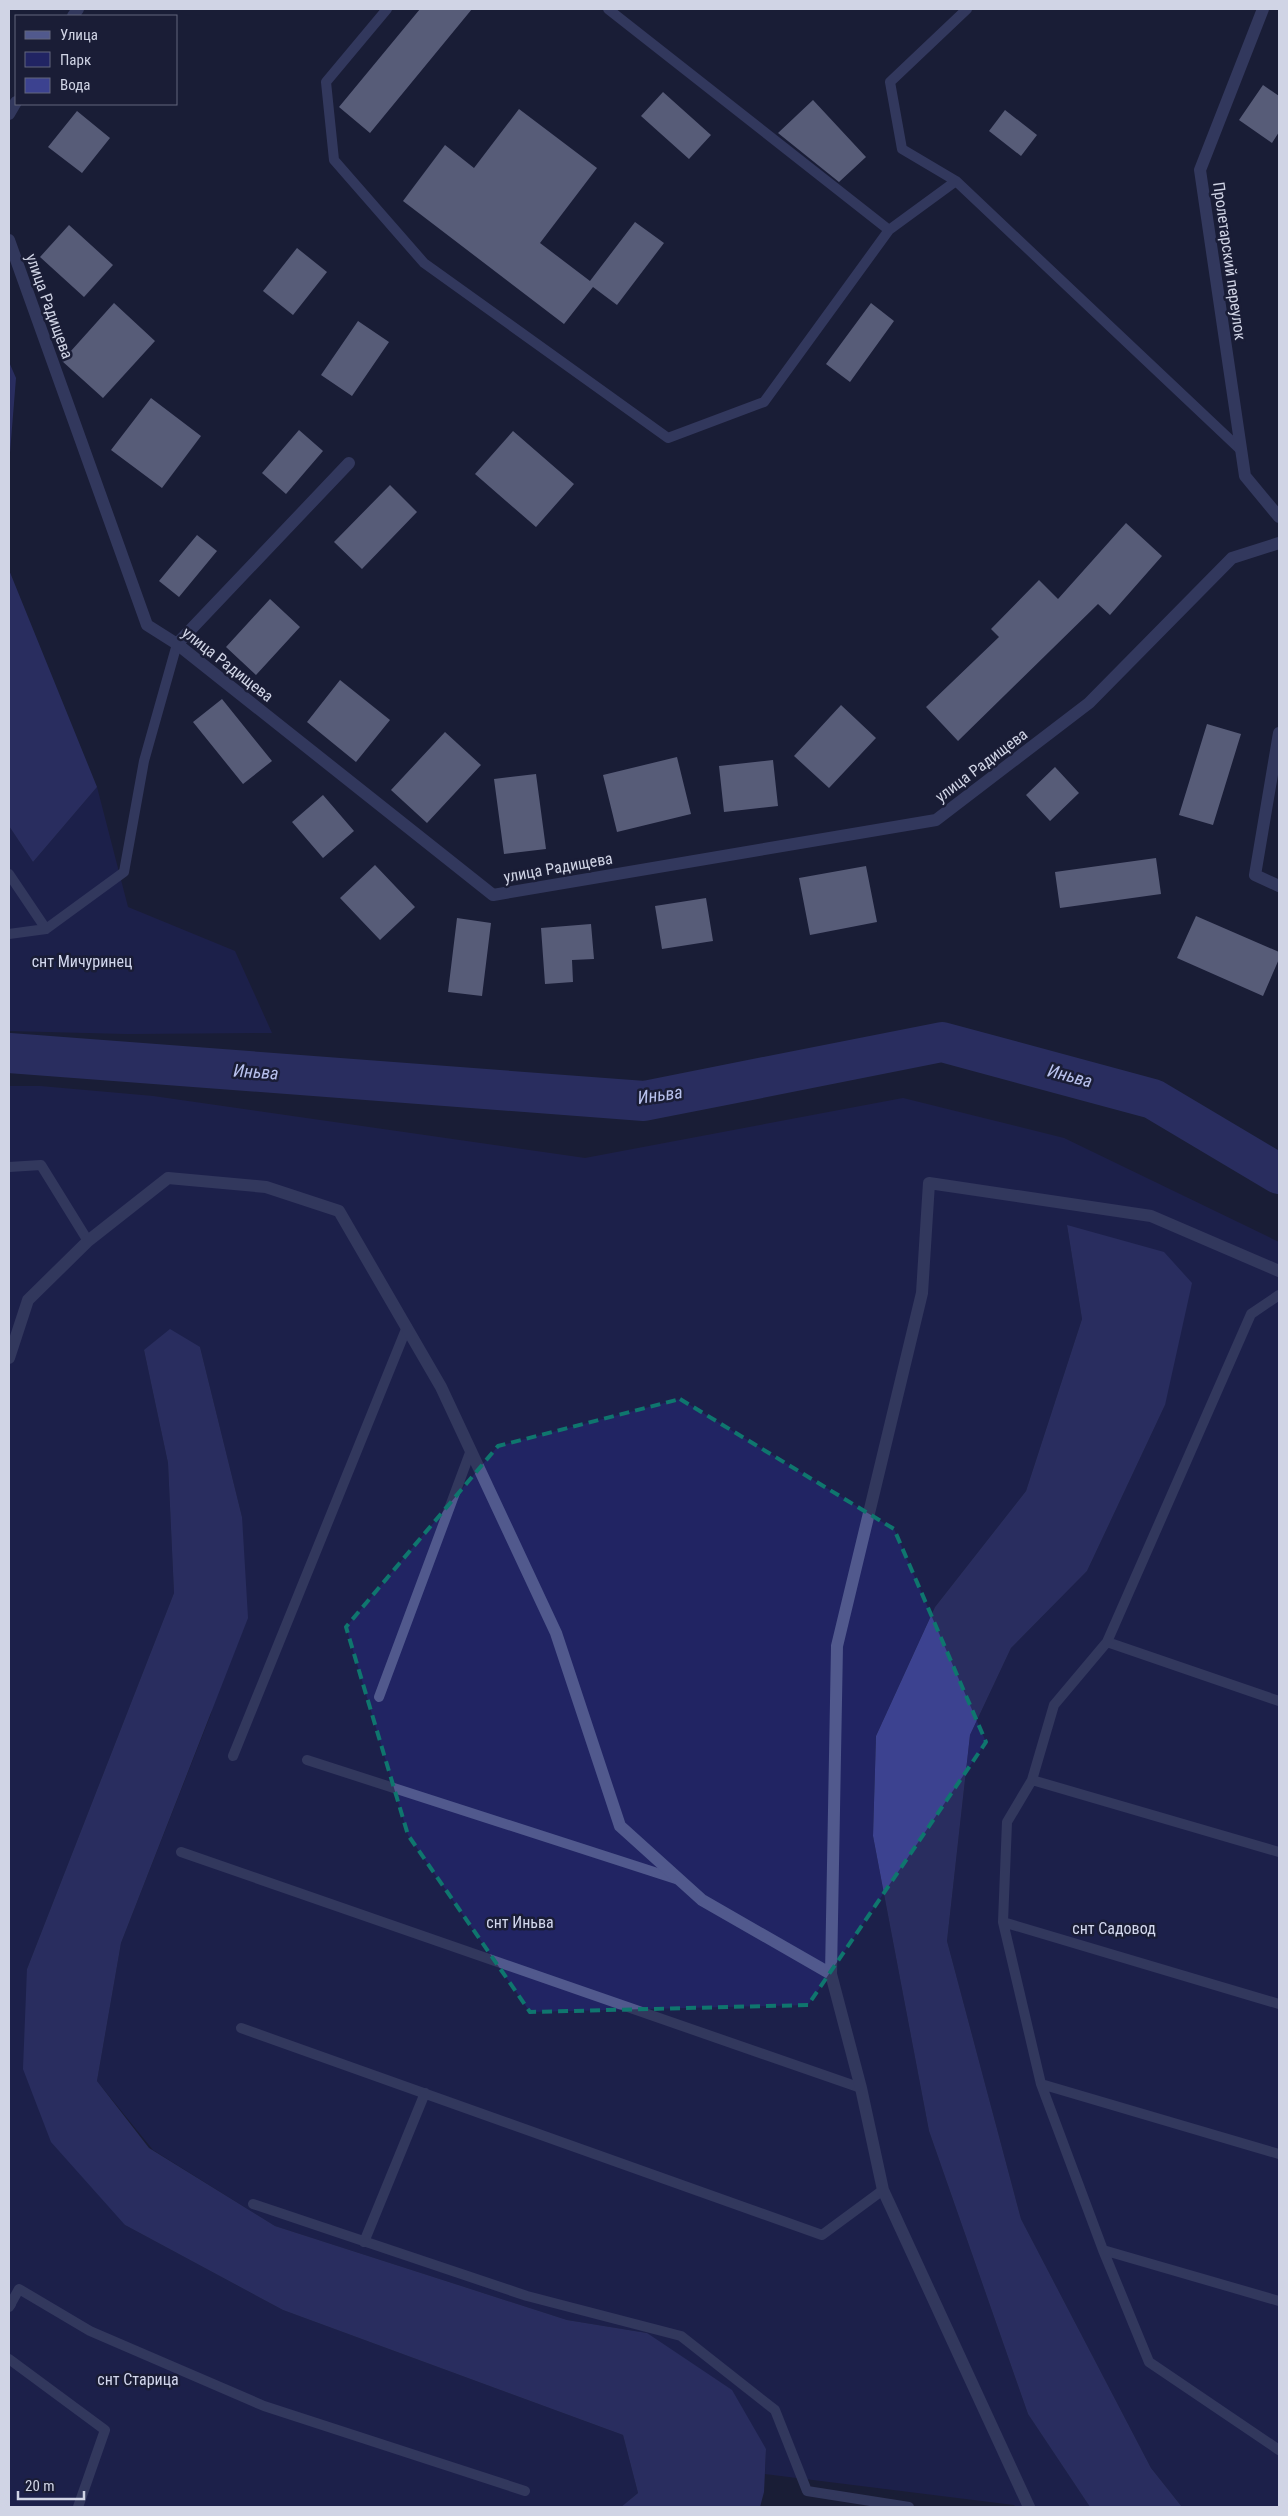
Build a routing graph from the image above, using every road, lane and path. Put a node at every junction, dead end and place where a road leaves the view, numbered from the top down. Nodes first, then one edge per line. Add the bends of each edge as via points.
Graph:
1 (387, 9) edge
2 (608, 9) edge
3 (967, 9) edge
4 (1263, 9) edge
5 (956, 181) junction
6 (889, 230) junction
7 (9, 240) edge
8 (1242, 451) junction
9 (349, 463) dead end
10 (1279, 517) edge
11 (1279, 543) edge
12 (177, 644) junction
13 (1279, 733) edge
14 (9, 874) edge
15 (1279, 886) edge
16 (46, 929) junction
17 (9, 934) edge
18 (9, 1166) edge
19 (88, 1241) junction
20 (1279, 1271) edge
21 (1279, 1295) edge
22 (407, 1327) junction
23 (9, 1358) edge
24 (471, 1450) junction
25 (1107, 1642) junction
26 (379, 1697) dead end
27 (1279, 1701) edge
28 (233, 1756) dead end
29 (307, 1760) dead end
30 (1032, 1780) junction
31 (181, 1852) dead end
32 (1279, 1852) edge
33 (681, 1881) junction
34 (1004, 1922) junction
35 (831, 1974) junction
36 (1279, 2004) edge
37 (242, 2028) dead end
38 (1041, 2084) junction
39 (861, 2088) junction
40 (425, 2094) junction
41 (1279, 2154) edge
42 (883, 2190) junction
43 (253, 2204) dead end
44 (364, 2242) junction
45 (1104, 2250) junction
46 (1279, 2301) edge
47 (9, 2305) edge
48 (9, 2359) edge
49 (1279, 2450) edge
50 (525, 2491) dead end
51 (78, 2507) edge
52 (909, 2507) edge
53 (1029, 2507) edge

1 - 6 lane via 326,82 334,160 424,263 668,438 764,402
2 - 6 lane
3 - 5 lane via 890,82 902,149
4 - 8 street, Пролетарский переулок via 1200,170
5 - 6 lane
5 - 8 lane
7 - 12 street, улица Радищева via 147,625
8 - 10 street, Пролетарский переулок via 1245,476
9 - 12 street
11 - 12 street, улица Радищева via 1232,558 1089,703 936,820 493,895
12 - 16 lane via 144,761 124,872
13 - 15 street via 1255,875
14 - 16 lane
16 - 17 lane
18 - 19 lane via 41,1165
19 - 22 street via 168,1178 266,1187 339,1211
19 - 23 street via 28,1300
20 - 35 street via 1151,1216 928,1183 922,1293 837,1646
21 - 25 lane via 1251,1314
22 - 24 street via 442,1386
22 - 28 lane
24 - 26 lane
24 - 33 street via 556,1633 620,1826
25 - 27 lane
25 - 30 lane via 1054,1705
29 - 33 lane
30 - 32 lane
30 - 34 lane via 1007,1822
31 - 39 lane
33 - 35 street via 702,1900
34 - 36 lane
34 - 38 lane
35 - 39 street
37 - 40 lane
38 - 41 lane
38 - 45 lane
39 - 42 street
40 - 42 lane via 822,2235
40 - 44 lane
42 - 53 street
43 - 44 lane
44 - 52 lane via 527,2296 681,2336 775,2410 807,2491
45 - 46 lane
45 - 49 lane via 1149,2362
47 - 50 lane via 18,2289 90,2331 264,2406
48 - 51 lane via 106,2430

